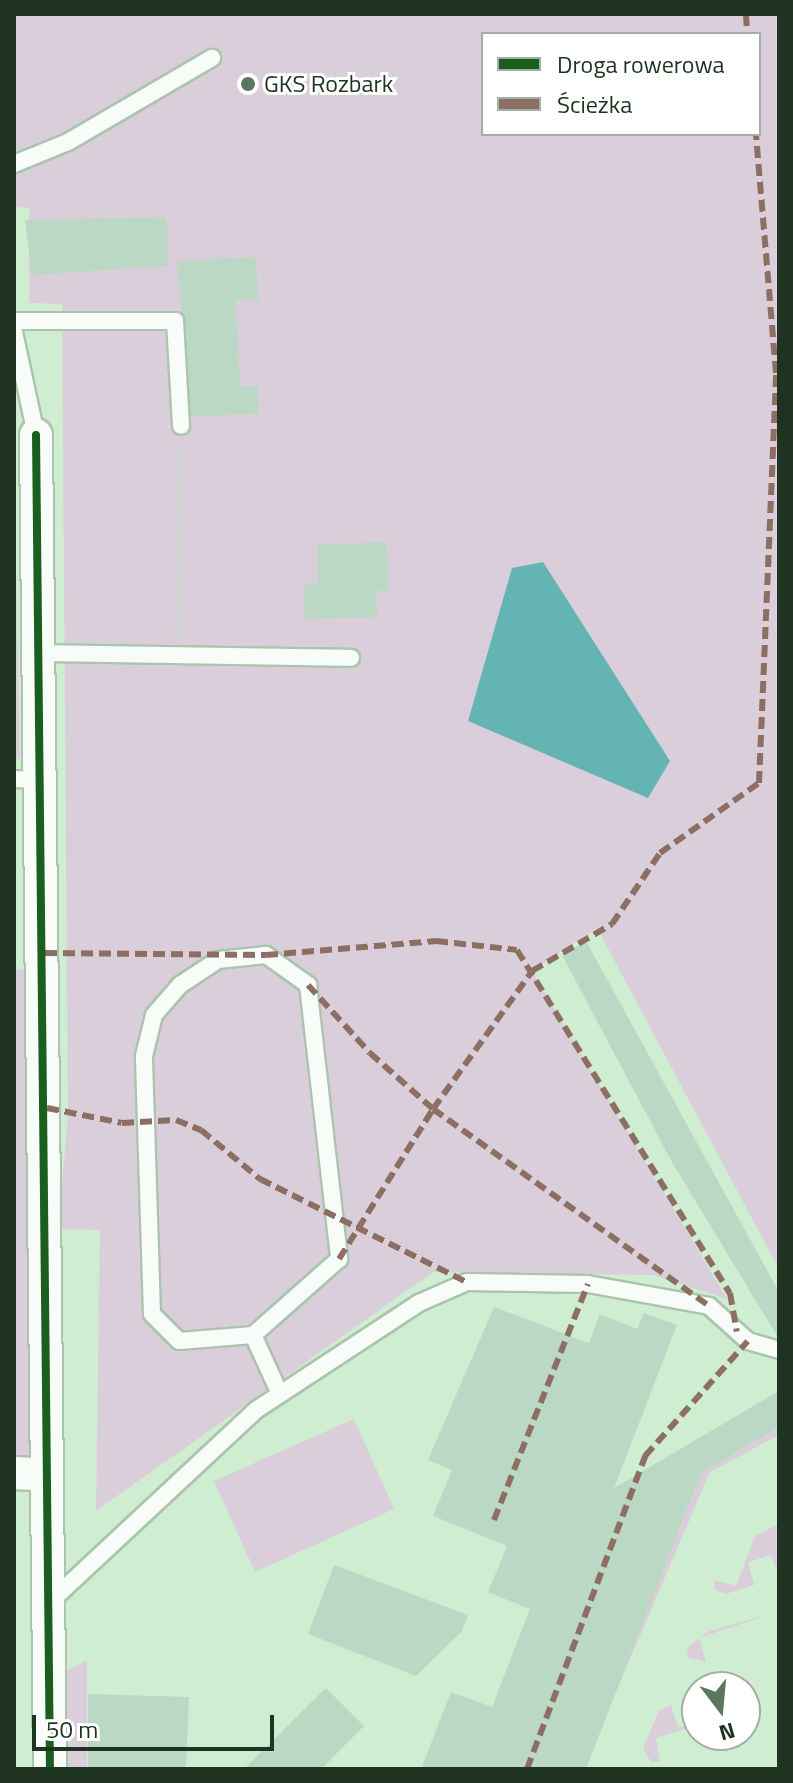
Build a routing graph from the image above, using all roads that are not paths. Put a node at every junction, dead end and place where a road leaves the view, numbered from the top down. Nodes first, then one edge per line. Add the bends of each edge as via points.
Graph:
1 (212, 58) dead end
2 (14, 164) edge
3 (14, 321) edge
4 (14, 332) edge
5 (181, 426) road end
6 (36, 435) joint
7 (40, 653) junction
8 (351, 658) dead end
9 (28, 779) edge
10 (253, 1335) junction
11 (779, 1350) edge
12 (280, 1394) junction
13 (14, 1473) edge
14 (47, 1475) junction
15 (48, 1604) junction
16 (50, 1769) edge

1 - 2 lane via 68,142
3 - 5 lane via 175,321
4 - 6 lane
6 - 7 street
7 - 8 lane
7 - 9 street
9 - 14 street
10 - 10 lane via 339,1259 308,985 266,955 218,960 180,985 154,1015 144,1056 152,1314 179,1341
10 - 12 lane
11 - 12 lane via 748,1341 709,1306 588,1284 467,1282 419,1303
12 - 15 lane
13 - 14 street
14 - 15 street
15 - 16 street

